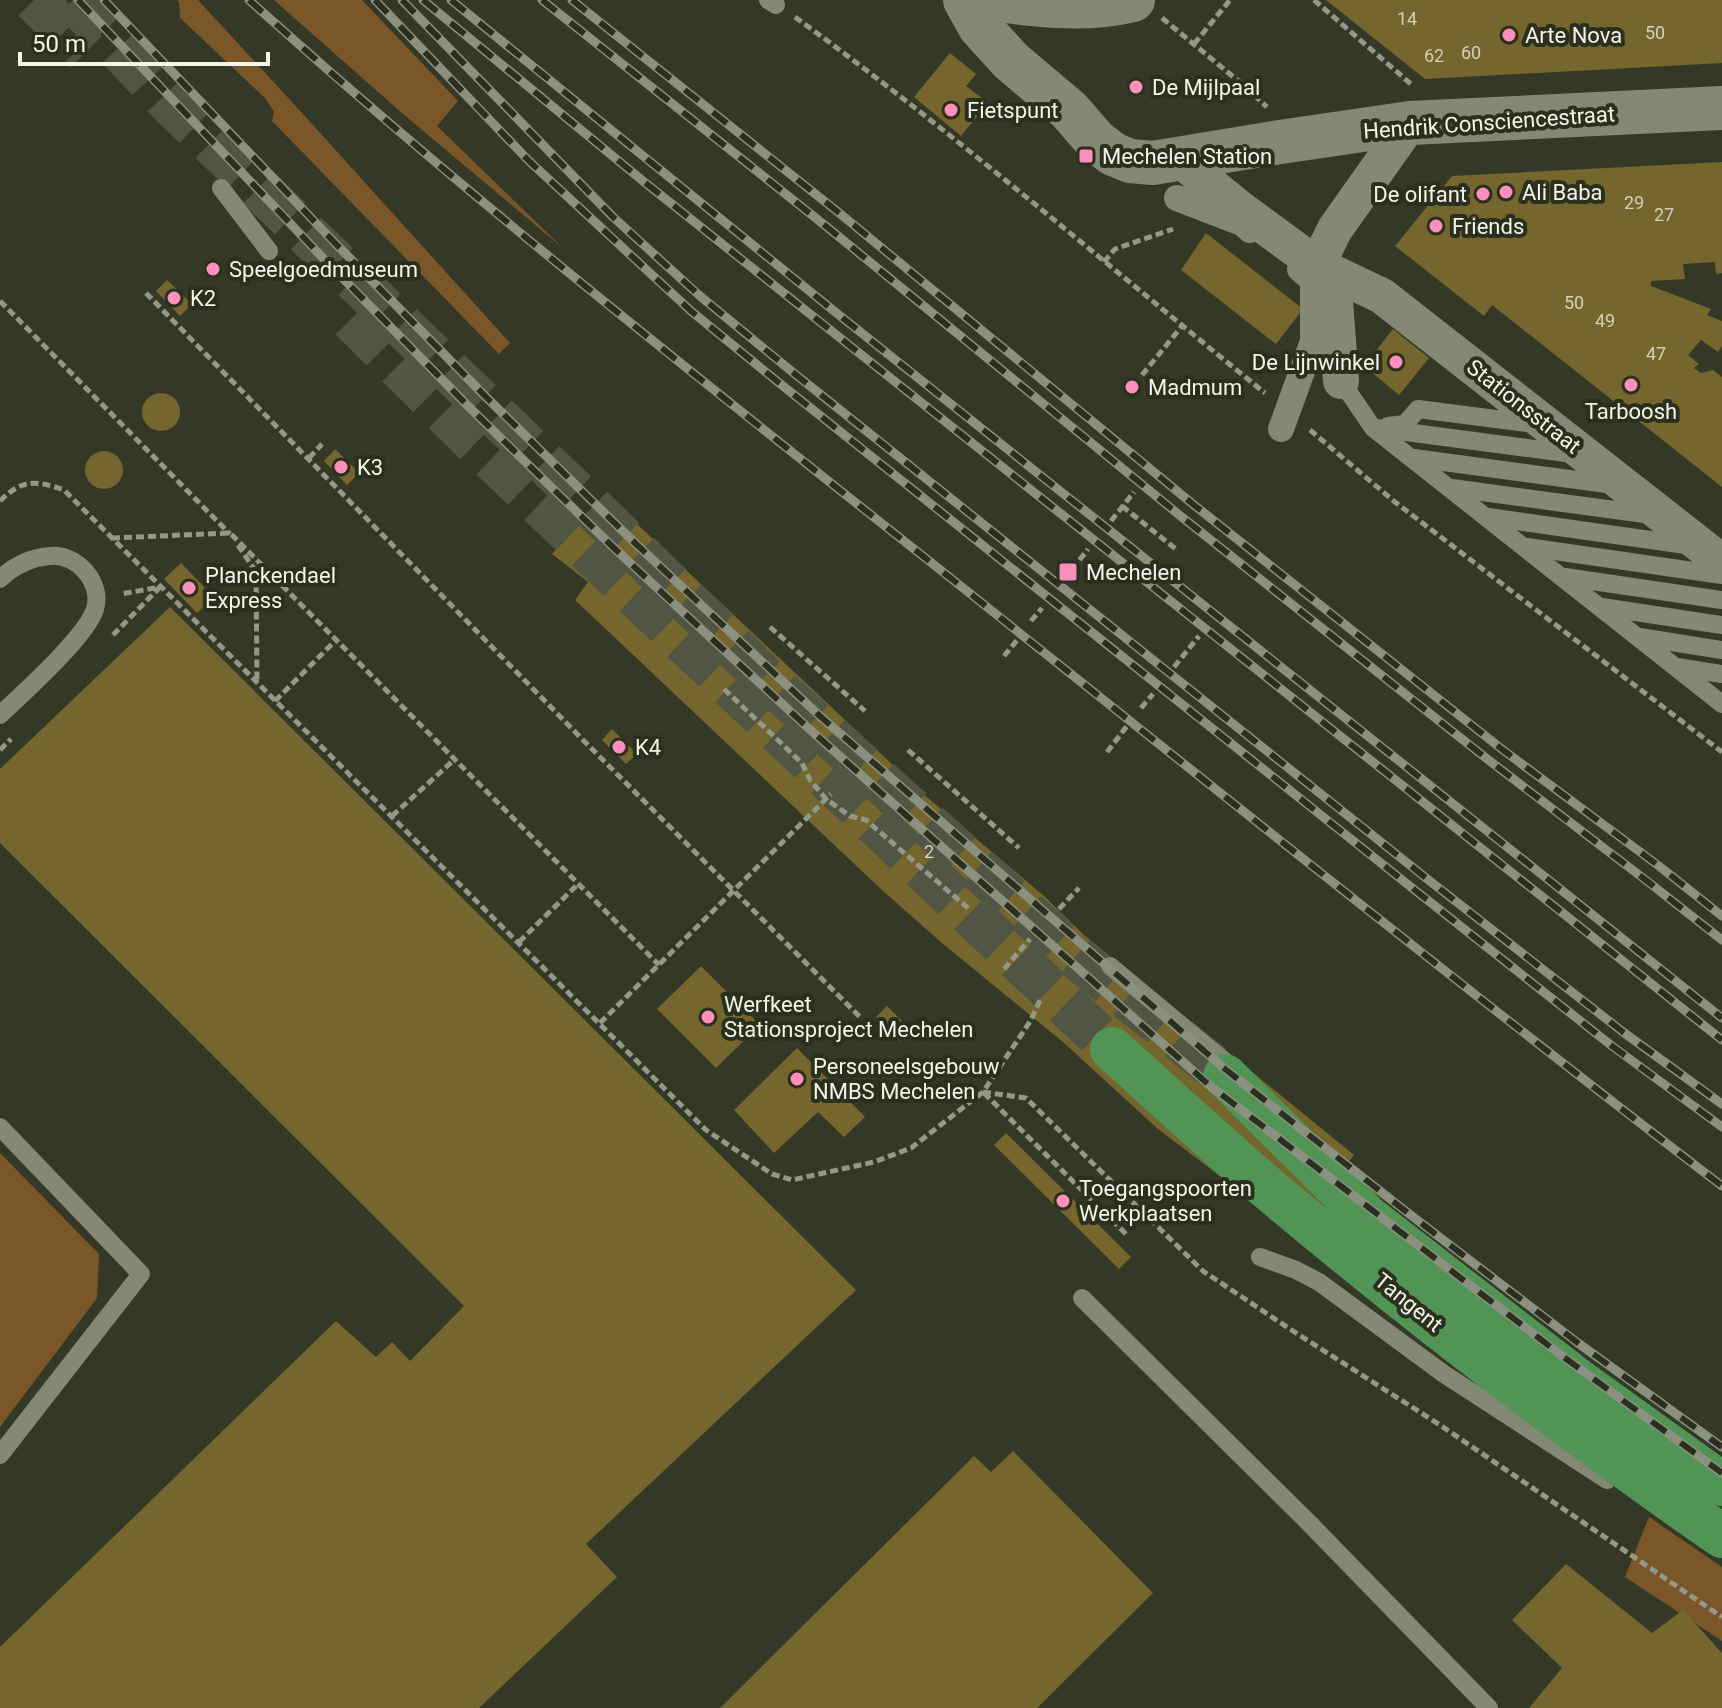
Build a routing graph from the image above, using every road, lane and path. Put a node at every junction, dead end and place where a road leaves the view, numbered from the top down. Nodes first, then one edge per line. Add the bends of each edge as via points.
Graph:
1 (965, 0) edge
2 (998, 0) edge
3 (1230, 0) edge
4 (1314, 0) edge
5 (772, 2) edge
6 (1147, 9) edge
7 (1194, 44) junction
8 (1263, 101) dead end
9 (1410, 103) junction
10 (1722, 108) edge
11 (1188, 170) junction
12 (221, 188) dead end
13 (269, 251) dead end
14 (1317, 265) junction
15 (146, 293) dead end
16 (0, 301) edge
17 (1182, 326) junction
18 (1142, 375) dead end
19 (1341, 381) joint
20 (1284, 420) junction
21 (1548, 425) junction
22 (1373, 428) junction
23 (322, 444) dead end
24 (1587, 456) junction
25 (1411, 457) junction
26 (309, 458) junction
27 (1626, 486) junction
28 (1449, 487) junction
29 (1134, 492) dead end
30 (0, 501) edge
31 (1122, 506) junction
32 (1486, 517) junction
33 (1665, 517) junction
34 (1111, 521) dead end
35 (230, 533) junction
36 (111, 538) junction
37 (1524, 547) junction
38 (1088, 549) dead end
39 (1177, 550) dead end
40 (1716, 562) edge
41 (1562, 577) junction
42 (0, 579) edge
43 (1065, 579) dead end
44 (1722, 600) edge
45 (1599, 607) junction
46 (1042, 608) dead end
47 (1031, 621) dead end
48 (1722, 625) edge
49 (770, 627) dead end
50 (1199, 636) dead end
51 (1637, 637) junction
52 (1018, 639) dead end
53 (336, 640) junction
54 (1722, 650) edge
55 (1004, 656) dead end
56 (1174, 667) dead end
57 (1675, 667) junction
58 (1722, 674) edge
59 (257, 683) junction
60 (724, 689) dead end
61 (1153, 694) dead end
62 (275, 701) junction
63 (1722, 704) edge
64 (1141, 708) dead end
65 (865, 711) dead end
66 (0, 715) edge
67 (1127, 726) dead end
68 (908, 750) dead end
69 (1107, 752) dead end
70 (1722, 752) edge
71 (455, 759) junction
72 (828, 796) junction
73 (392, 816) junction
74 (1019, 848) dead end
75 (578, 884) junction
76 (1079, 888) dead end
77 (733, 890) junction
78 (969, 909) dead end
79 (1059, 909) dead end
80 (1030, 939) dead end
81 (519, 942) junction
82 (659, 965) junction
83 (1110, 966) dead end
84 (1004, 969) dead end
85 (1040, 1000) dead end
86 (862, 1019) dead end
87 (600, 1023) junction
88 (1112, 1049) tunnel mouth
89 (1225, 1076) tunnel mouth
90 (983, 1092) junction
91 (0, 1127) edge
92 (1302, 1153) junction
93 (1127, 1235) dead end
94 (1260, 1257) dead end
95 (1082, 1298) dead end
96 (0, 1455) edge
97 (1722, 1484) edge
98 (1673, 1502) junction
99 (1722, 1536) edge
100 (1722, 1617) edge
101 (1489, 1708) edge

1 - 11 street, Hendrik Consciencestraat via 980,27 1011,61 1113,154
2 - 6 street via 1047,7
3 - 7 path
4 - 9 path
5 - 17 path via 851,58
6 - 7 path
7 - 8 path
9 - 10 street, Hendrik Consciencestraat
9 - 11 street, Hendrik Consciencestraat
9 - 14 street
11 - 14 street, Stationsstraat
11 - 20 street via 1242,223 1313,280 1313,341
12 - 13 lane
14 - 19 street via 1335,301
14 - 21 street, Stationsstraat via 1382,296
15 - 26 path
16 - 35 path
17 - 18 path
17 - 20 path
19 - 22 lane
20 - 70 path
21 - 22 lane via 1418,409 1405,424
21 - 24 street, Stationsstraat
22 - 24 lane
22 - 25 lane
23 - 26 path
24 - 27 street, Stationsstraat
25 - 27 lane
25 - 28 lane
26 - 77 path
27 - 33 street, Stationsstraat
28 - 32 lane
28 - 33 lane
29 - 31 path
30 - 36 path via 23,484 43,482 64,490
31 - 34 path
31 - 39 path
32 - 37 lane
32 - 40 lane
33 - 40 street, Stationsstraat
35 - 36 path
35 - 53 path
35 - 59 path via 256,572
36 - 59 path
37 - 40 lane
37 - 41 lane
38 - 43 path
41 - 44 lane
41 - 45 lane
42 - 66 lane via 28,561 53,555 78,564 94,582 96,608 83,633
45 - 48 lane
45 - 51 lane
46 - 47 path
49 - 65 path
50 - 56 path
51 - 54 lane
51 - 57 lane
52 - 55 path
53 - 62 path
53 - 71 path
57 - 58 lane
57 - 63 lane
59 - 62 path
60 - 72 path via 802,763 810,780
61 - 64 path
62 - 73 path
67 - 69 path
68 - 74 path
71 - 73 path
71 - 75 path
72 - 77 path
72 - 78 path via 850,816 866,820
73 - 81 path
75 - 81 path
75 - 82 path
76 - 79 path
77 - 82 path
77 - 86 path
80 - 84 path
81 - 87 path
82 - 87 path
83 - 92 lane via 1245,1077
85 - 90 path
87 - 90 path via 706,1130 772,1174 792,1180 911,1148
88 - 98 highway, Tangent via 1226,1151 1488,1366
89 - 92 highway, Tangent
90 - 93 path
90 - 100 path via 1026,1098 1203,1271
91 - 96 lane via 141,1274
92 - 97 highway, Tangent via 1367,1217
94 - 98 lane via 1319,1282 1444,1374 1608,1480
95 - 101 lane
98 - 99 highway, Tangent

